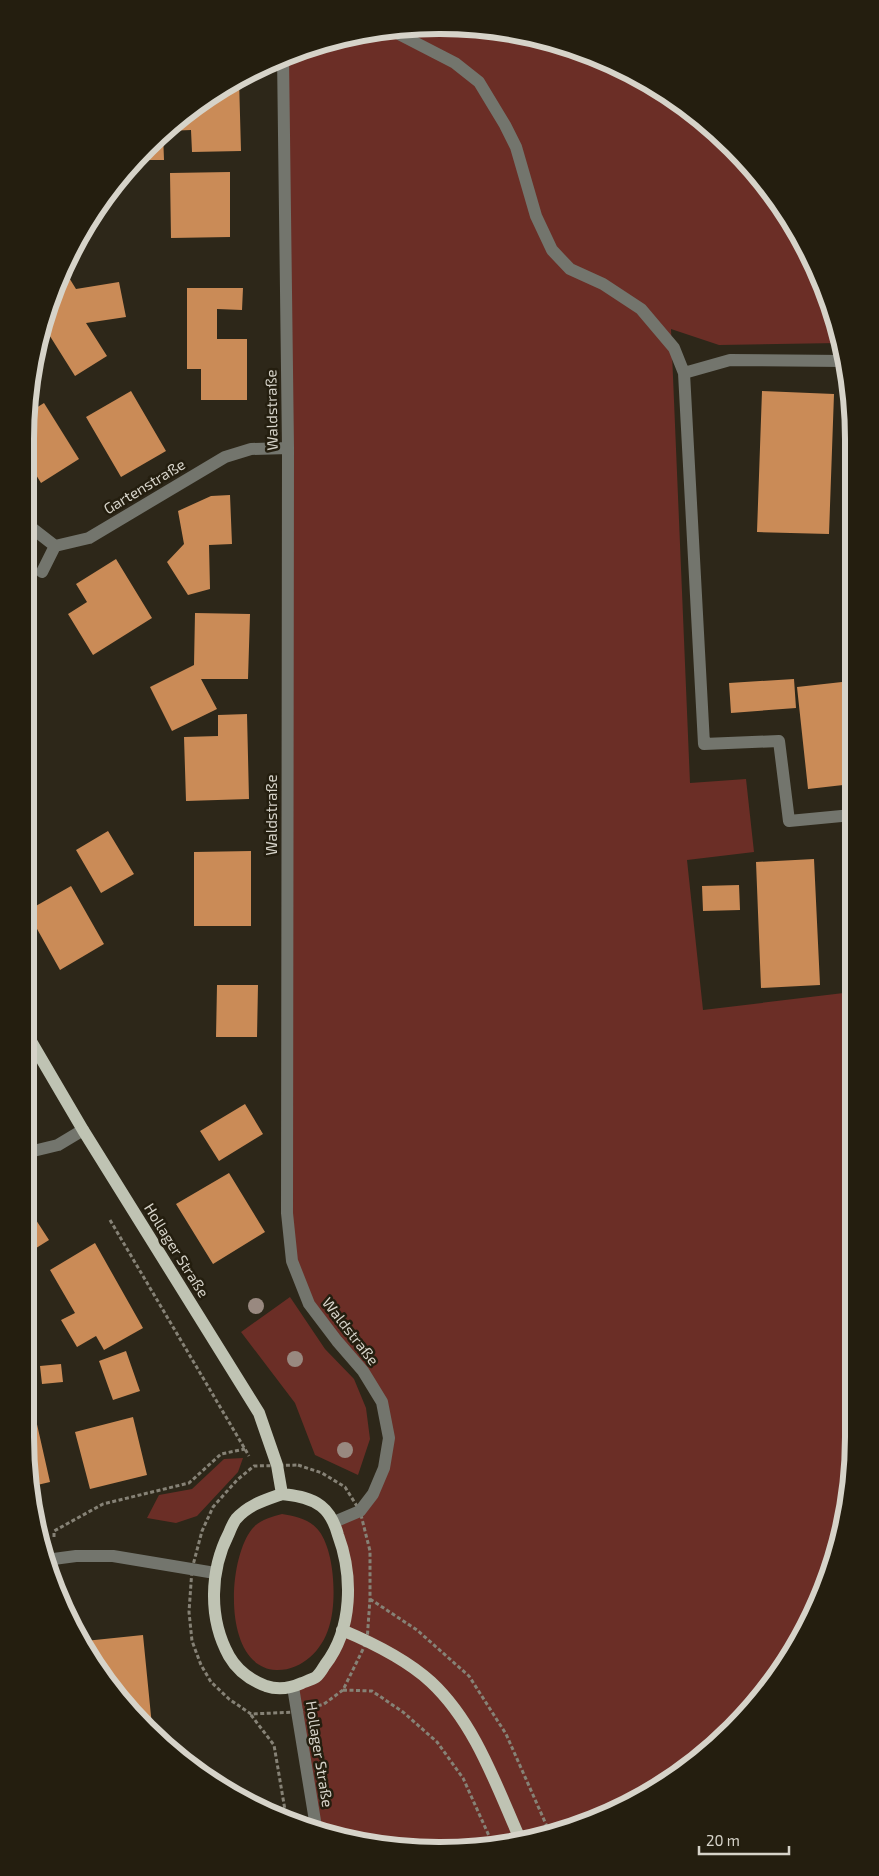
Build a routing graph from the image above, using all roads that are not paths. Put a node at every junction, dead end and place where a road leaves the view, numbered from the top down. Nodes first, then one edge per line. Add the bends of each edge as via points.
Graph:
1 (402, 36) edge
2 (283, 65) edge
3 (837, 361) edge
4 (684, 373) junction
5 (288, 448) junction
6 (34, 530) edge
7 (55, 546) junction
8 (42, 572) dead end
9 (845, 816) edge
10 (34, 1046) edge
11 (83, 1130) junction
12 (34, 1151) edge
13 (282, 1494) junction
14 (334, 1522) junction
15 (53, 1560) edge
16 (215, 1573) junction
17 (342, 1630) junction
18 (293, 1687) junction
19 (315, 1823) edge
20 (518, 1834) edge

1 - 4 street via 455,63 479,82 516,147 536,216 552,250 570,269 603,284 641,309 674,348
2 - 5 street, Waldstraße
3 - 4 street via 730,360
4 - 9 street via 704,744 779,740 789,821
5 - 7 street, Gartenstraße via 251,449 225,456 89,538
5 - 14 street, Waldstraße via 287,1213 292,1261 309,1304 363,1370 382,1402 389,1438 384,1468 373,1494 360,1511
6 - 7 street
7 - 8 street
10 - 11 main road, Hollager Straße
11 - 12 street via 58,1145
11 - 13 main road, Hollager Straße via 258,1413 277,1465
13 - 14 main road, Hollager Straße via 303,1497 322,1507
13 - 16 main road, Hollager Straße via 256,1503 236,1520 222,1547
14 - 17 main road, Hollager Straße via 344,1549 348,1576 348,1601
15 - 16 street via 113,1556
16 - 18 main road, Hollager Straße via 214,1607 221,1642 233,1664 253,1681 272,1688
17 - 18 main road, Hollager Straße via 332,1656 316,1677
17 - 20 main road via 390,1653 430,1682 461,1717 486,1762
18 - 19 street, Hollager Straße

